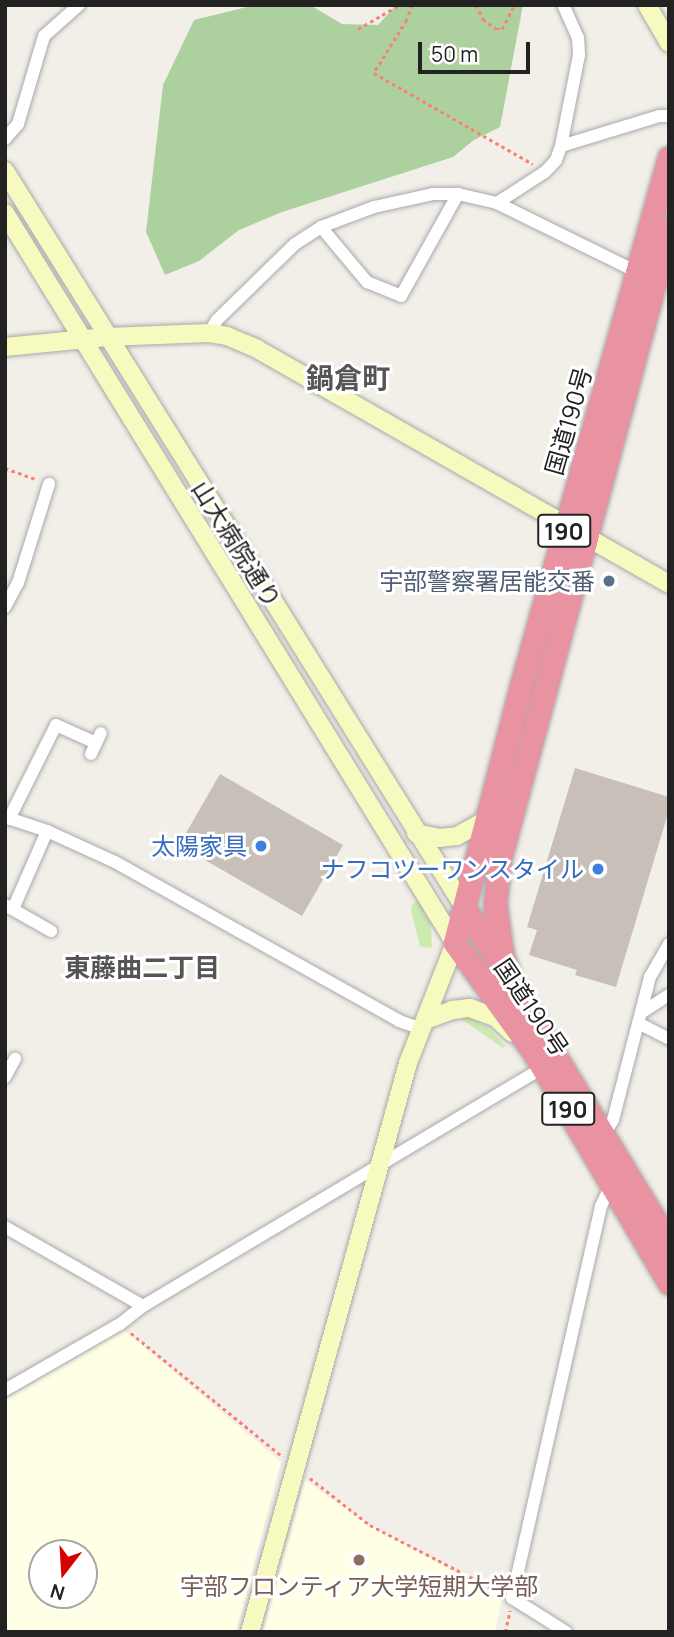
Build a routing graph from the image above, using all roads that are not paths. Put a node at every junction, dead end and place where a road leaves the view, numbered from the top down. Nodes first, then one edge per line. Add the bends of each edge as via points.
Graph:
1 (79, 5) edge
2 (563, 5) edge
3 (647, 5) edge
4 (669, 43) edge
5 (669, 116) edge
6 (5, 139) edge
7 (561, 146) junction
8 (669, 158) edge
9 (5, 171) edge
10 (458, 194) junction
11 (498, 203) junction
12 (5, 213) edge
13 (321, 227) junction
14 (669, 229) edge
15 (637, 272) junction
16 (209, 333) junction
17 (107, 337) junction
18 (80, 339) junction
19 (5, 347) edge
20 (49, 484) road end
21 (575, 530) junction
22 (669, 584) edge
23 (5, 607) edge
24 (542, 695) junction
25 (96, 744) dead end
26 (7, 818) edge
27 (486, 821) junction
28 (47, 831) junction
29 (416, 833) junction
30 (9, 907) edge
31 (467, 911) junction
32 (51, 932) dead end
33 (455, 943) junction
34 (669, 944) edge
35 (512, 985) junction
36 (669, 995) edge
37 (642, 1017) junction
38 (425, 1024) junction
39 (669, 1039) edge
40 (15, 1059) dead end
41 (538, 1060) junction
42 (5, 1077) edge
43 (603, 1135) junction
44 (381, 1166) junction
45 (612, 1182) junction
46 (5, 1227) edge
47 (669, 1243) edge
48 (669, 1283) edge
49 (143, 1306) junction
50 (5, 1390) edge
51 (250, 1632) edge
52 (566, 1632) edge

1 - 6 street via 44,36 18,124
2 - 7 street via 578,38 579,55
3 - 4 street
5 - 7 street
7 - 11 street via 545,172
8 - 15 highway, 国道190号 / 190
9 - 17 street, 山大病院通り
10 - 11 street
10 - 13 street via 433,194 374,207
10 - 13 street via 401,296 367,282
11 - 15 street
12 - 18 street, 山大病院通り
13 - 16 street via 280,258
14 - 21 highway, 国道190号 / 190
15 - 21 highway, 国道190号 / 190
16 - 17 street
16 - 21 street via 257,349
17 - 18 street
17 - 29 street, 山大病院通り
18 - 19 street
18 - 33 street, 山大病院通り
20 - 23 street via 18,583
21 - 22 street
21 - 24 highway, 国道190号 / 190
21 - 27 highway, 国道190号 / 190
24 - 31 highway, 国道190号 / 190 via 528,721
24 - 35 highway, 国道190号 / 190 via 496,883 499,936
25 - 26 street via 56,725
26 - 28 street
27 - 29 street via 457,836
27 - 31 highway, 国道190号 / 190
28 - 30 street
28 - 38 street via 115,862 399,1021
29 - 31 street, 山大病院通り
30 - 32 street
31 - 33 highway, 国道190号 / 190
31 - 35 highway, 国道190号 / 190
33 - 38 street
33 - 41 highway, 国道190号 / 190
34 - 37 street via 650,977
35 - 43 highway, 国道190号 / 190
36 - 37 street
37 - 39 street
37 - 43 street via 613,1120
38 - 41 street via 453,1010 483,1011 495,1017
38 - 44 street via 408,1063
40 - 42 street
41 - 44 street
41 - 45 highway, 国道190号 / 190
43 - 47 highway, 国道190号 / 190
44 - 49 street
44 - 51 street
45 - 48 highway, 国道190号 / 190
45 - 52 street via 601,1206 512,1598
46 - 49 street
49 - 50 street

